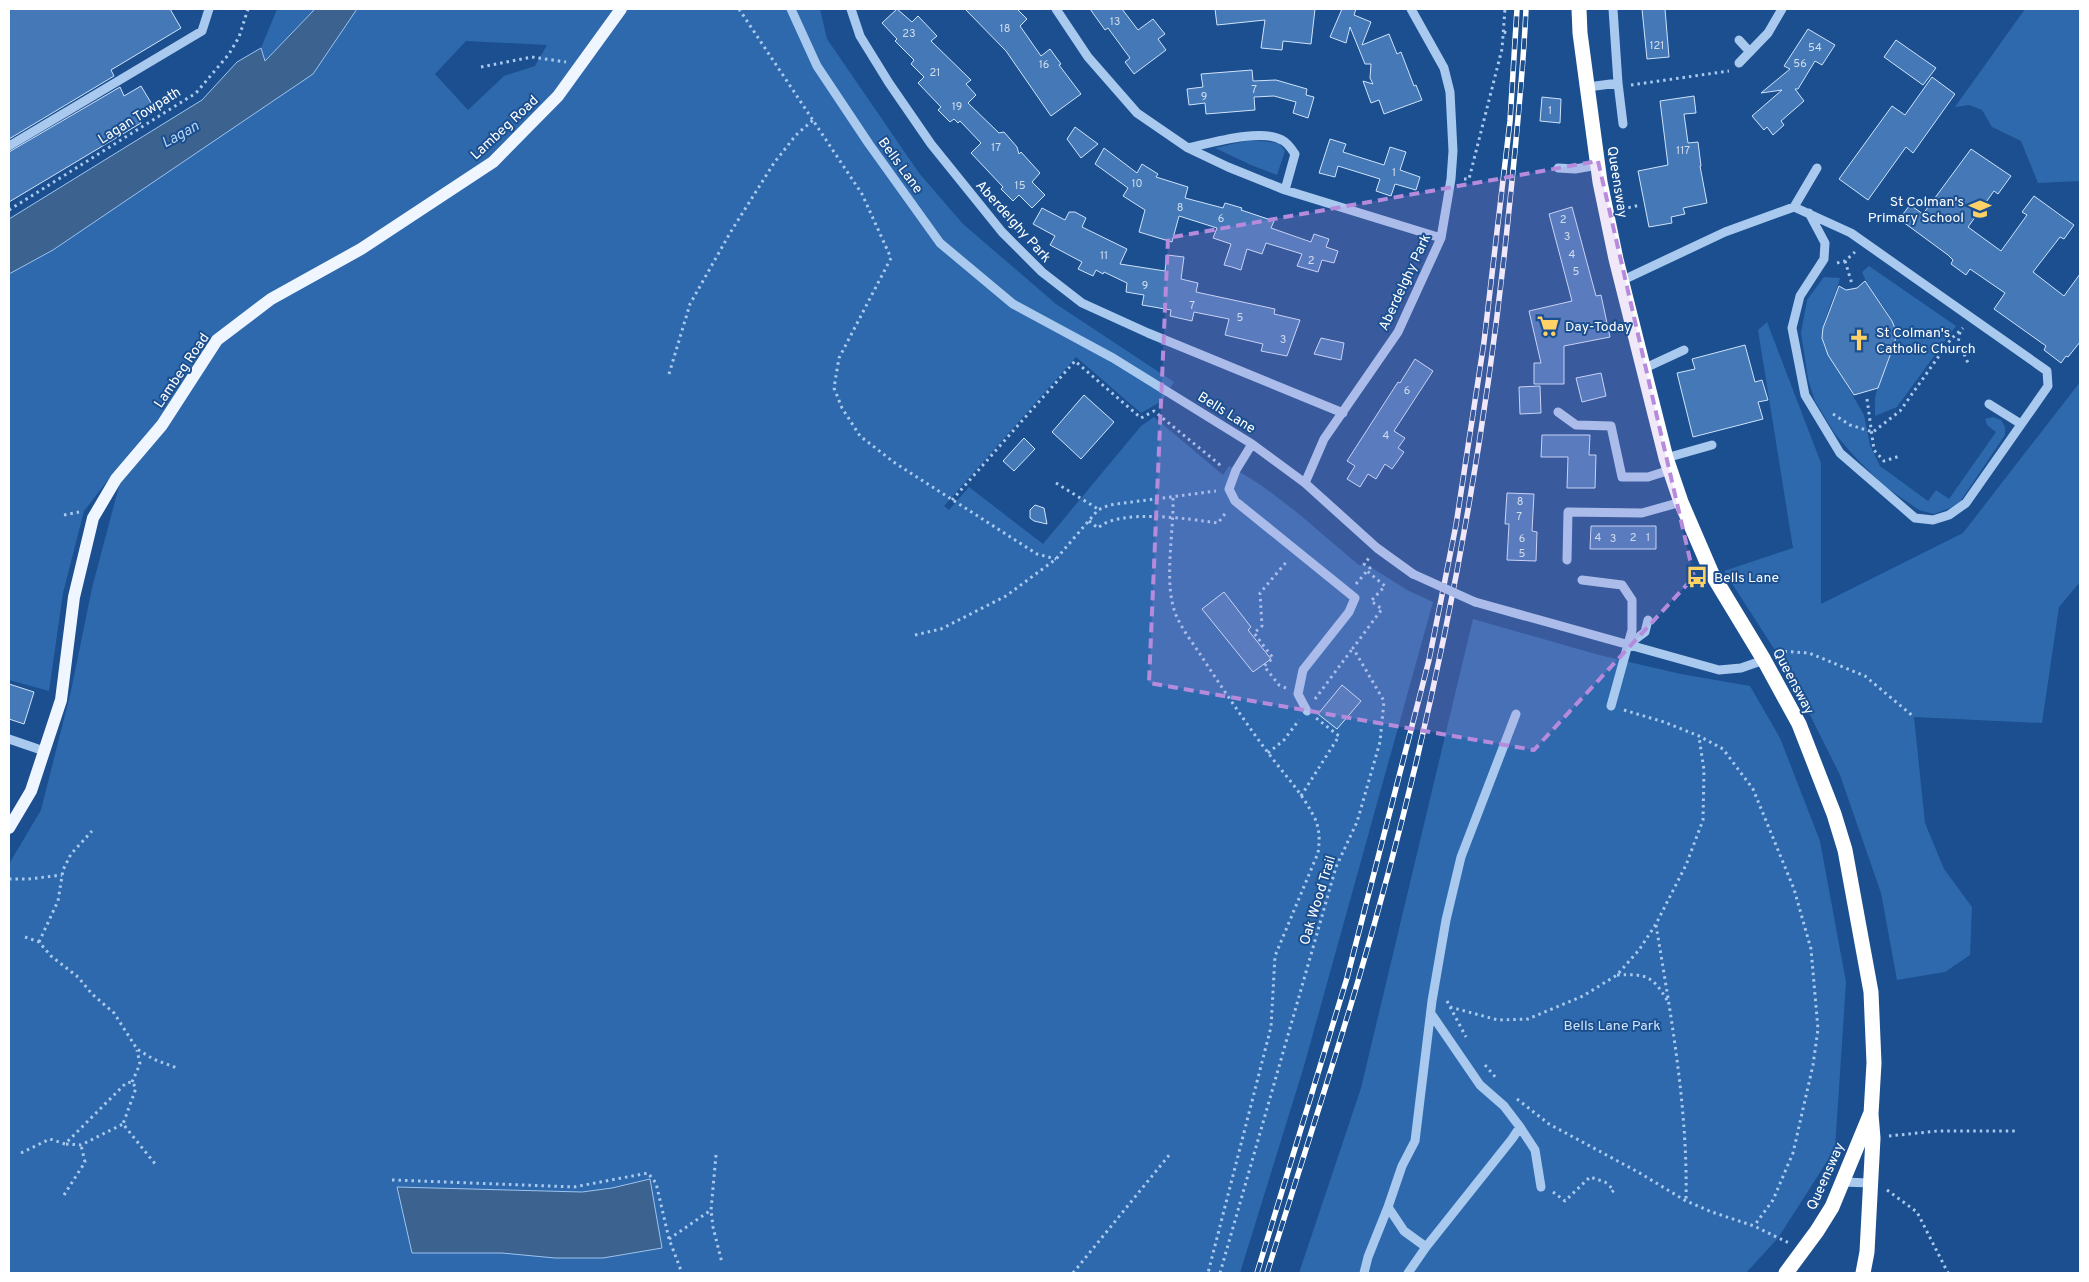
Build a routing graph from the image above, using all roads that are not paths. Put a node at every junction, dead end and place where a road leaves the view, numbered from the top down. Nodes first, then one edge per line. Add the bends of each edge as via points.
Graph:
1 (209, 9) edge
2 (620, 9) edge
3 (791, 9) edge
4 (852, 9) edge
5 (1056, 9) edge
6 (1411, 9) edge
7 (1579, 9) edge
8 (1613, 9) edge
9 (1782, 9) edge
10 (1739, 40) dead end
11 (1750, 52) junction
12 (1739, 63) road end
13 (1618, 83) junction
14 (1588, 87) junction
15 (1623, 124) dead end
16 (9, 146) edge
17 (1188, 148) junction
18 (1598, 165) junction
19 (1558, 168) dead end
20 (1816, 168) dead end
21 (1285, 190) junction
22 (1794, 207) junction
23 (1809, 213) junction
24 (1441, 238) junction
25 (1621, 281) junction
26 (1684, 350) dead end
27 (1643, 369) junction
28 (1989, 404) dead end
29 (1558, 412) dead end
30 (1343, 413) junction
31 (2021, 424) junction
32 (1252, 444) junction
33 (1712, 445) dead end
34 (1668, 464) junction
35 (1308, 486) junction
36 (1681, 502) junction
37 (1567, 560) dead end
38 (1582, 580) dead end
39 (1648, 620) dead end
40 (1629, 644) junction
41 (1761, 655) junction
42 (1612, 706) road end
43 (1307, 711) road end
44 (1516, 714) dead end
45 (9, 739) edge
46 (44, 752) junction
47 (9, 828) edge
48 (1432, 1015) junction
49 (1871, 1114) junction
50 (1520, 1126) junction
51 (1843, 1182) junction
52 (1870, 1183) junction
53 (1541, 1187) dead end
54 (1388, 1207) junction
55 (1426, 1247) junction
56 (1364, 1273) edge
57 (1408, 1273) edge
58 (1786, 1273) edge
59 (1863, 1273) edge

1 - 16 street via 202,31
2 - 46 main road, Lambeg Road via 558,96 493,162 361,249 271,299 217,340 162,424 116,479 93,518 74,597 61,700
3 - 32 street, Bells Lane via 817,66 940,243 1013,304 1114,358
4 - 30 street, Aberdelghy Park via 860,36 931,144 1002,232 1042,272 1082,303
5 - 17 street via 1088,58 1137,114
6 - 24 street, Aberdelghy Park via 1444,68 1448,84 1451,179
7 - 14 highway, Queensway
8 - 13 street
9 - 11 street via 1768,33
10 - 11 street
11 - 12 street
13 - 14 street
13 - 15 street
14 - 18 highway, Queensway
17 - 21 street
17 - 21 street via 1250,135 1280,138 1296,154
18 - 19 street
18 - 25 highway, Queensway
20 - 22 street
21 - 24 street
22 - 23 street
22 - 25 street via 1725,232
23 - 31 street via 1851,233 2047,371 2048,386
23 - 31 street via 1825,243 1824,259 1800,296 1792,328 1805,395 1840,453 1915,518 1933,520 1949,516 1966,503
24 - 30 street, Aberdelghy Park via 1398,332
25 - 27 highway, Queensway
26 - 27 street
27 - 34 highway, Queensway
28 - 31 street
29 - 34 street via 1576,426 1611,426 1622,477 1648,477
30 - 35 street, Aberdelghy Park via 1324,439
32 - 35 street, Bells Lane
32 - 43 street via 1230,485 1235,500 1354,598 1349,612 1303,670 1298,694
33 - 34 street
34 - 36 highway, Queensway
35 - 40 street, Bells Lane, bridge via 1377,548 1413,574 1475,602
36 - 37 street via 1642,513 1568,512
36 - 41 highway, Queensway via 1712,574
38 - 40 street via 1622,585 1632,600
39 - 40 street via 1645,632
40 - 41 street, Bells Lane via 1719,670 1741,668
40 - 42 street
41 - 49 highway, Queensway via 1799,724 1845,850 1871,992 1874,1063
44 - 48 street via 1461,857 1446,920
45 - 46 street
46 - 47 main road, Lambeg Road via 31,791
48 - 50 street via 1480,1085 1504,1106
48 - 54 street via 1415,1141 1402,1166
49 - 51 highway, Queensway
49 - 52 highway, Queensway
50 - 53 street via 1535,1150
50 - 55 street
51 - 52 street
51 - 58 highway, Queensway via 1832,1207
52 - 59 highway, Queensway
54 - 55 street via 1404,1231
54 - 56 street
55 - 57 street

